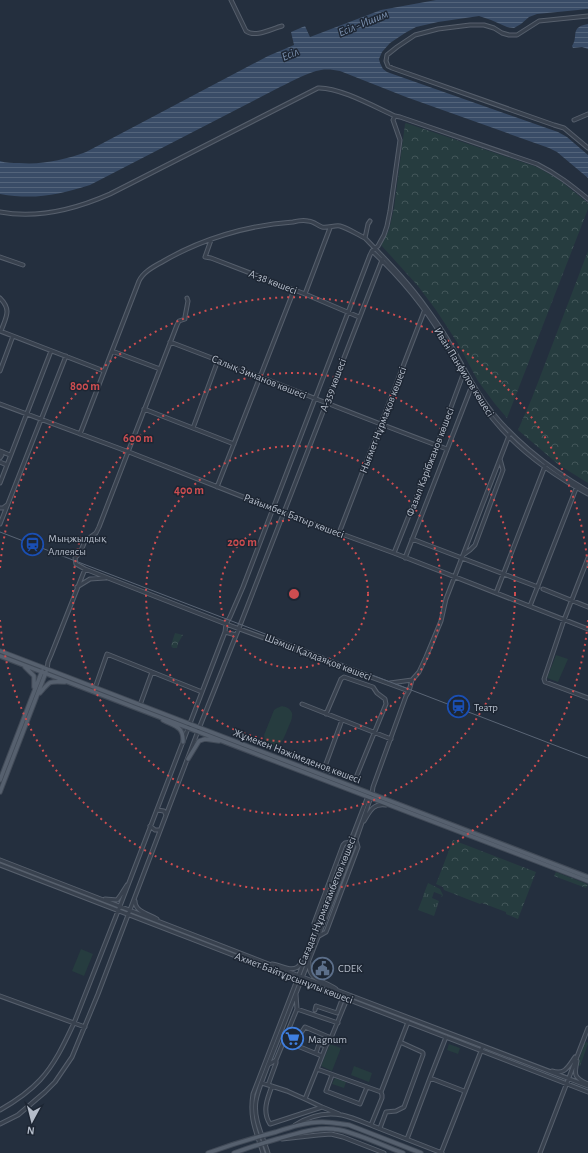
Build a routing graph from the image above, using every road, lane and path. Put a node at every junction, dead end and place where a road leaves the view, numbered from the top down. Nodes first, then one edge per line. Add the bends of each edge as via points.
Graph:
1 (231, 0) edge
2 (588, 16) edge
3 (282, 26) dead end
4 (588, 114) edge
5 (395, 116) junction
6 (574, 120) dead end
7 (588, 148) edge
8 (588, 199) edge
9 (0, 212) edge
10 (370, 221) dead end
11 (330, 228) junction
12 (365, 238) junction
13 (211, 239) junction
14 (374, 250) junction
15 (0, 257) edge
16 (383, 259) junction
17 (23, 265) dead end
18 (294, 290) junction
19 (305, 294) junction
20 (0, 298) edge
21 (187, 298) dead end
22 (426, 309) junction
23 (348, 312) junction
24 (359, 317) junction
25 (0, 331) edge
26 (13, 336) junction
27 (170, 342) junction
28 (51, 351) junction
29 (112, 351) junction
30 (0, 352) edge
31 (5, 354) junction
32 (66, 356) junction
33 (218, 360) junction
34 (160, 369) junction
35 (0, 371) edge
36 (104, 371) junction
37 (464, 372) junction
38 (260, 376) junction
39 (472, 387) junction
40 (314, 399) junction
41 (326, 403) junction
42 (0, 404) edge
43 (144, 409) junction
44 (27, 414) junction
45 (41, 420) junction
46 (381, 424) junction
47 (193, 428) junction
48 (80, 434) junction
49 (509, 435) junction
50 (234, 444) junction
51 (437, 445) junction
52 (447, 449) junction
53 (0, 452) edge
54 (129, 452) junction
55 (10, 455) junction
56 (0, 458) edge
57 (500, 458) junction
58 (0, 462) edge
59 (7, 464) junction
60 (547, 464) junction
61 (545, 468) junction
62 (0, 483) edge
63 (577, 486) junction
64 (218, 487) junction
65 (588, 490) edge
66 (588, 494) edge
67 (9, 504) junction
68 (0, 508) edge
69 (272, 508) junction
70 (284, 513) junction
71 (0, 524) edge
72 (339, 533) junction
73 (412, 539) junction
74 (394, 554) junction
75 (462, 556) junction
76 (405, 558) junction
77 (588, 558) edge
78 (85, 569) junction
79 (504, 574) junction
80 (108, 578) junction
81 (455, 578) junction
82 (77, 587) junction
83 (538, 587) junction
84 (543, 589) dead end
85 (496, 594) junction
86 (572, 600) junction
87 (530, 606) junction
88 (588, 607) edge
89 (564, 620) junction
90 (226, 624) junction
91 (239, 628) junction
92 (588, 629) edge
93 (225, 632) junction
94 (236, 635) junction
95 (0, 651) edge
96 (0, 656) edge
97 (23, 665) junction
98 (44, 671) junction
99 (152, 672) junction
100 (412, 680) junction
101 (67, 682) junction
102 (388, 684) junction
103 (95, 688) junction
104 (35, 690) junction
105 (409, 691) junction
106 (202, 692) junction
107 (37, 695) junction
108 (588, 698) edge
109 (302, 704) dead end
110 (140, 705) junction
111 (326, 714) junction
112 (157, 716) junction
113 (342, 720) junction
114 (189, 726) junction
115 (199, 730) junction
116 (375, 733) junction
117 (391, 739) junction
118 (183, 742) junction
119 (226, 742) junction
120 (188, 759) junction
121 (0, 780) edge
122 (0, 792) edge
123 (370, 795) junction
124 (157, 810) junction
125 (403, 810) junction
126 (166, 815) junction
127 (150, 826) junction
128 (160, 830) junction
129 (358, 833) junction
130 (350, 842) junction
131 (0, 860) edge
132 (0, 864) edge
133 (588, 877) edge
134 (588, 881) edge
135 (129, 883) junction
136 (97, 898) junction
137 (134, 898) junction
138 (119, 908) junction
139 (130, 910) junction
140 (128, 914) junction
141 (160, 922) junction
142 (316, 929) junction
143 (310, 946) junction
144 (311, 954) junction
145 (268, 964) junction
146 (298, 975) junction
147 (296, 979) junction
148 (301, 979) junction
149 (339, 991) junction
150 (296, 993) junction
151 (0, 996) edge
152 (343, 997) junction
153 (347, 999) junction
154 (297, 1009) junction
155 (315, 1010) dead end
156 (408, 1022) junction
157 (74, 1023) junction
158 (338, 1023) junction
159 (85, 1028) junction
160 (588, 1028) edge
161 (446, 1037) junction
162 (331, 1038) junction
163 (400, 1042) junction
164 (326, 1046) junction
165 (483, 1046) junction
166 (579, 1050) junction
167 (481, 1051) junction
168 (316, 1053) junction
169 (322, 1056) junction
170 (276, 1060) junction
171 (268, 1065) junction
172 (535, 1066) junction
173 (317, 1069) junction
174 (332, 1075) junction
175 (430, 1078) junction
176 (568, 1079) junction
177 (262, 1083) junction
178 (566, 1084) junction
179 (270, 1085) junction
180 (588, 1085) edge
181 (367, 1088) junction
182 (464, 1091) junction
183 (381, 1092) junction
184 (588, 1092) edge
185 (305, 1099) junction
186 (322, 1107) junction
187 (0, 1110) edge
188 (320, 1115) junction
189 (349, 1117) junction
190 (0, 1124) edge
191 (371, 1125) junction
192 (292, 1127) junction
193 (380, 1128) junction
194 (260, 1136) junction
195 (278, 1139) junction
196 (407, 1139) junction
197 (262, 1143) junction
198 (400, 1145) junction
199 (397, 1152) edge
200 (208, 1153) edge
201 (234, 1153) edge
202 (263, 1153) edge
203 (268, 1153) edge
204 (384, 1153) edge
205 (403, 1153) edge
206 (421, 1153) edge
207 (441, 1153) edge
208 (540, 1153) edge

1 - 3 street via 246,31 250,34
2 - 7 street via 539,21 518,35 502,33 484,25 470,25 415,35 387,55 386,61 392,68 564,128
4 - 6 street
5 - 8 street via 537,164 565,180
5 - 9 street via 340,92 318,88 92,202 75,208 35,214
5 - 14 street via 393,120 400,140 393,190 387,226
10 - 12 street
11 - 12 street via 339,226
11 - 13 street via 308,220 284,222
11 - 19 street
12 - 14 street, Иван Панфилов көшесі
13 - 18 street, А-38 көшесі via 205,257
13 - 29 street via 180,252 143,275
14 - 16 street, Иван Панфилов көшесі
14 - 23 street
15 - 17 street
16 - 22 street, Иван Панфилов көшесі via 409,285
16 - 24 street, А-359 көшесі
18 - 19 street, А-38 көшесі
18 - 38 street
19 - 23 street, А-38 көшесі
20 - 25 street via 8,309
21 - 27 street via 186,317 176,325
22 - 37 street, Иван Панфилов көшесі via 449,341
22 - 46 street, Нығмет Нұрмақов көшесі
23 - 24 street, А-38 көшесі
23 - 40 street
24 - 41 street, А-359 көшесі
25 - 26 street
26 - 28 street
26 - 31 street
27 - 33 street, Салық Зиманов көшесі
27 - 34 street
28 - 32 street
28 - 44 street
29 - 34 street
29 - 36 street
30 - 31 street
31 - 35 street
32 - 36 street
32 - 45 street
33 - 38 street, Салық Зиманов көшесі
33 - 47 street
34 - 43 street
36 - 48 street
37 - 39 street, Иван Панфилов көшесі
37 - 51 street, Фазыл Кәрібжанов көшесі
38 - 40 street, Салық Зиманов көшесі
38 - 50 street
39 - 49 street, Иван Панфилов көшесі via 492,419
39 - 52 street
40 - 41 street, Салық Зиманов көшесі
40 - 69 street
41 - 46 street, Салық Зиманов көшесі
41 - 70 street, А-359 көшесі
42 - 44 street, Райымбек Батыр көшесі
43 - 47 street
43 - 54 street
44 - 45 street, Райымбек Батыр көшесі
44 - 55 street
45 - 48 street, Райымбек Батыр көшесі
45 - 67 street
46 - 51 street, Салық Зиманов көшесі
46 - 72 street, Нығмет Нұрмақов көшесі
47 - 50 street
48 - 54 street, Райымбек Батыр көшесі
49 - 57 street, Сағадат Нұрмағамбетов көшесі
49 - 60 street, Иван Панфилов көшесі
49 - 61 street, Иван Панфилов көшесі
50 - 64 street
51 - 52 street, Салық Зиманов көшесі
51 - 74 street, Фазыл Кәрібжанов көшесі
52 - 73 street
53 - 55 street
53 - 56 street
54 - 64 street, Райымбек Батыр көшесі
54 - 78 street via 96,533 85,541 75,558 76,564
55 - 59 street
57 - 75 street, Сағадат Нұрмағамбетов көшесі
57 - 75 street via 503,470 475,545
58 - 59 street
59 - 62 street
60 - 61 street
60 - 63 street, Иван Панфилов көшесі
61 - 63 street, Иван Панфилов көшесі
61 - 79 street
63 - 65 street, Иван Панфилов көшесі
63 - 66 street, Иван Панфилов көшесі
63 - 83 street
64 - 69 street, Райымбек Батыр көшесі
67 - 68 street
67 - 71 street
69 - 70 street, Райымбек Батыр көшесі
69 - 90 street
70 - 72 street, Райымбек Батыр көшесі
70 - 91 street, А-359 көшесі
72 - 74 street, Райымбек Батыр көшесі
73 - 75 street
73 - 76 street
74 - 76 street, Райымбек Батыр көшесі
75 - 79 street
75 - 81 street, Сағадат Нұрмағамбетов көшесі
76 - 81 street, Райымбек Батыр көшесі
77 - 86 street
78 - 80 street, Шәмші Қалдаяқов көшесі
78 - 82 street
79 - 83 street
79 - 85 street
80 - 82 street via 93,578
80 - 90 street, Шәмші Қалдаяқов көшесі
81 - 85 street, Райымбек Батыр көшесі
81 - 100 street, Сағадат Нұрмағамбетов көшесі via 426,657
82 - 98 street
83 - 87 street
84 - 86 street
85 - 87 street, Райымбек Батыр көшесі
86 - 88 street
86 - 89 street
87 - 89 street, Райымбек Батыр көшесі
89 - 92 street, Райымбек Батыр көшесі
89 - 108 street via 544,679 545,682
90 - 91 street, Шәмші Қалдаяқов көшесі
90 - 93 street
91 - 94 street, А-359 көшесі
91 - 102 street, Шәмші Қалдаяқов көшесі
93 - 94 street
93 - 106 street
94 - 115 street, А-359 көшесі
95 - 98 main road, Жұмекен Нәжімеденов көшесі
96 - 97 main road, Жұмекен Нәжімеденов көшесі
97 - 98 main road, Жұмекен Нәжімеденов көшесі
97 - 104 main road via 34,676
98 - 101 main road, Жұмекен Нәжімеденов көшесі
98 - 103 main road, Жұмекен Нәжімеденов көшесі
98 - 104 main road
98 - 107 main road
99 - 103 street via 107,654
99 - 106 street
99 - 110 street
100 - 102 street
100 - 105 street, Сағадат Нұрмағамбетов көшесі
101 - 107 main road via 50,682
101 - 112 main road, Жұмекен Нәжімеденов көшесі
102 - 105 street, Шәмші Қалдаяқов көшесі
103 - 110 main road, Жұмекен Нәжімеденов көшесі
104 - 121 main road
105 - 117 street, Сағадат Нұрмағамбетов көшесі
106 - 114 street
107 - 122 main road
109 - 111 street
110 - 114 main road, Жұмекен Нәжімеденов көшесі
111 - 113 street
111 - 116 street via 344,677 373,687 376,693 385,699 386,704
112 - 114 main road, Жұмекен Нәжімеденов көшесі
112 - 118 main road via 179,729
113 - 116 street
113 - 116 street via 324,769 355,780
114 - 115 main road, Жұмекен Нәжімеденов көшесі
114 - 118 street
115 - 119 main road, Жұмекен Нәжімеденов көшесі
115 - 120 street, А-359 көшесі
115 - 123 main road, Жұмекен Нәжімеденов көшесі
116 - 117 street
117 - 123 street, Сағадат Нұрмағамбетов көшесі
118 - 124 street
119 - 120 main road via 201,739
119 - 123 main road, Жұмекен Нәжімеденов көшесі
120 - 126 street, А-359 көшесі
123 - 125 main road, Жұмекен Нәжімеденов көшесі
123 - 129 street, Сағадат Нұрмағамбетов көшесі
123 - 130 street, Сағадат Нұрмағамбетов көшесі
123 - 133 main road, Жұмекен Нәжімеденов көшесі
124 - 126 street via 164,811
124 - 127 street
125 - 129 street via 385,805 373,807
125 - 134 main road, Жұмекен Нәжімеденов көшесі
126 - 128 street, А-359 көшесі
127 - 128 street via 154,830
127 - 135 street
128 - 137 street, А-359 көшесі
129 - 144 street, Сағадат Нұрмағамбетов көшесі
130 - 142 street, Сағадат Нұрмағамбетов көшесі
130 - 142 street via 342,845 314,923
131 - 136 street, Ахмет Байтұрсынұлы көшесі
132 - 138 street, Ахмет Байтұрсынұлы көшесі
135 - 136 street via 117,900
135 - 138 street
136 - 138 street, Ахмет Байтұрсынұлы көшесі
137 - 139 street, А-359 көшесі
137 - 141 street via 137,909
138 - 139 street, Ахмет Байтұрсынұлы көшесі
138 - 140 street, Ахмет Байтұрсынұлы көшесі
138 - 157 street
139 - 140 street, А-359 көшесі
139 - 141 street, Ахмет Байтұрсынұлы көшесі
140 - 147 street, Ахмет Байтұрсынұлы көшесі
140 - 159 street, А-359 көшесі
141 - 145 street, Ахмет Байтұрсынұлы көшесі
142 - 143 street, Сағадат Нұрмағамбетов көшесі
143 - 145 street via 296,969 290,970 277,964
143 - 146 street, Сағадат Нұрмағамбетов көшесі
144 - 148 street, Сағадат Нұрмағамбетов көшесі
144 - 149 street via 311,975
145 - 146 street, Ахмет Байтұрсынұлы көшесі
146 - 147 street, Сағадат Нұрмағамбетов көшесі
146 - 148 street, Ахмет Байтұрсынұлы көшесі
147 - 148 street, Ахмет Байтұрсынұлы көшесі
147 - 194 street, Сағадат Нұрмағамбетов көшесі via 253,1094 252,1117
148 - 149 street, Ахмет Байтұрсынұлы көшесі
148 - 150 street, Сағадат Нұрмағамбетов көшесі
148 - 152 street, Ахмет Байтұрсынұлы көшесі
149 - 165 street, Ахмет Байтұрсынұлы көшесі
150 - 154 street
150 - 171 street, Сағадат Нұрмағамбетов көшесі
151 - 157 street
152 - 153 street, Ахмет Байтұрсынұлы көшесі
152 - 155 street via 337,1013 316,1006
153 - 156 street, Ахмет Байтұрсынұлы көшесі
153 - 158 street
154 - 158 street
154 - 170 street
156 - 161 street, Ахмет Байтұрсынұлы көшесі
156 - 163 street
157 - 159 street
157 - 187 street via 41,1079
158 - 162 street
159 - 190 street, А-359 көшесі via 72,1057 55,1082 18,1115
160 - 166 street
161 - 167 street, Ахмет Байтұрсынұлы көшесі
161 - 175 street
162 - 164 street
162 - 168 street via 304,1028 298,1045
163 - 183 street
163 - 193 street via 422,1052 423,1055 404,1107 386,1112
164 - 168 street via 319,1044
164 - 169 street
165 - 167 street
165 - 172 street, Ахмет Байтұрсынұлы көшесі
166 - 172 street via 568,1068 561,1072
166 - 176 street
166 - 180 street via 576,1075
167 - 178 street, Ахмет Байтұрсынұлы көшесі
167 - 182 street
168 - 169 street
169 - 173 street
170 - 171 street
170 - 179 street
171 - 177 street, Сағадат Нұрмағамбетов көшесі
172 - 176 street, Ахмет Байтұрсынұлы көшесі
173 - 174 street
173 - 185 street
174 - 181 street
174 - 181 street via 326,1091 360,1104
175 - 182 street
175 - 196 street
176 - 178 street
176 - 180 street, Ахмет Байтұрсынұлы көшесі
177 - 179 street
177 - 194 street, Сағадат Нұрмағамбетов көшесі via 255,1102
178 - 184 street, Ахмет Байтұрсынұлы көшесі
178 - 208 street
179 - 185 street
179 - 186 street via 265,1109 270,1124
181 - 183 street
182 - 207 street
183 - 191 street via 382,1098
185 - 186 street
186 - 188 street
186 - 189 street
188 - 189 street
188 - 192 street via 304,1119
189 - 191 street
191 - 193 street
192 - 194 main road
192 - 198 main road via 306,1123 338,1123
193 - 196 street
194 - 197 street, Сағадат Нұрмағамбетов көшесі
194 - 200 main road
195 - 197 main road
195 - 199 main road via 308,1130 331,1129 349,1132
195 - 204 street via 331,1134
196 - 207 street
197 - 201 main road
197 - 202 street, Сағадат Нұрмағамбетов көшесі
197 - 203 street, Сағадат Нұрмағамбетов көшесі
198 - 199 street
198 - 206 main road
199 - 205 main road

